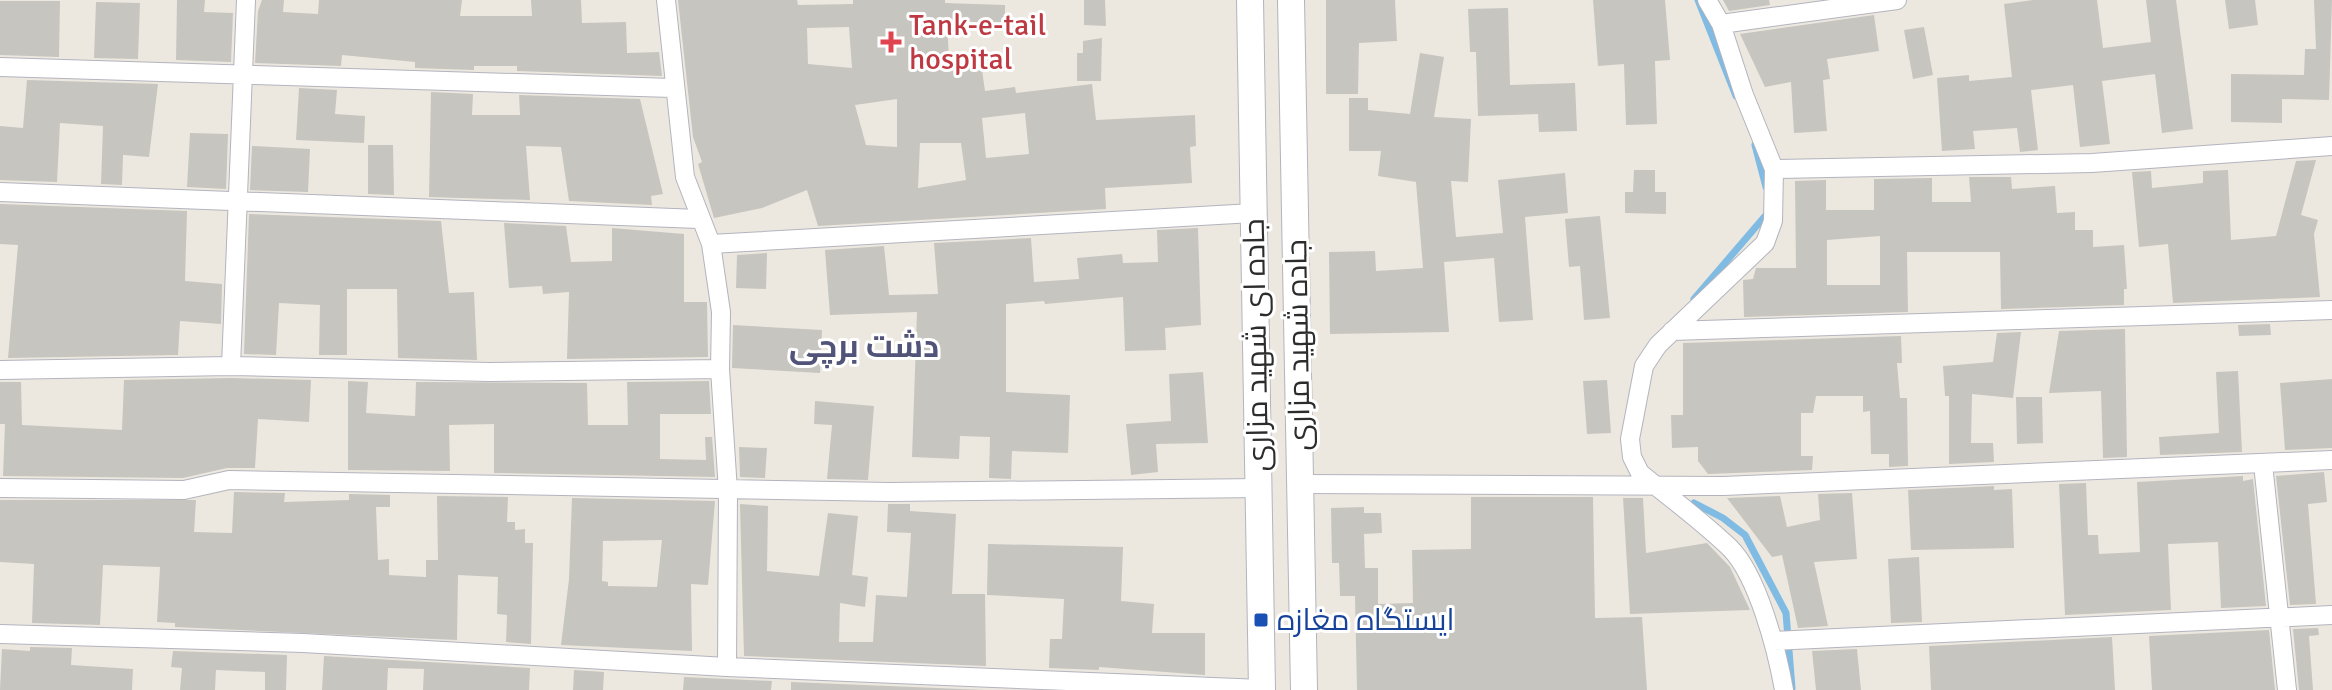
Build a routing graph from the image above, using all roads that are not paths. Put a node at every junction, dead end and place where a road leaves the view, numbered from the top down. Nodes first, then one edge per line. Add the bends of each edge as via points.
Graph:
1 (246, 0) edge
2 (666, 0) edge
3 (1250, 0) edge
4 (1291, 0) edge
5 (1707, 0) edge
6 (1897, 0) edge
7 (1721, 24) junction
8 (0, 67) edge
9 (244, 76) junction
10 (672, 88) junction
11 (2332, 146) edge
12 (1774, 169) junction
13 (0, 192) edge
14 (240, 201) junction
15 (1253, 213) junction
16 (699, 219) junction
17 (711, 244) junction
18 (2332, 310) edge
19 (1672, 331) junction
20 (231, 366) junction
21 (720, 369) junction
22 (0, 370) edge
23 (2332, 460) edge
24 (2263, 464) junction
25 (1301, 484) junction
26 (1656, 486) junction
27 (0, 488) edge
28 (1259, 488) junction
29 (728, 491) junction
30 (2332, 615) edge
31 (2281, 616) junction
32 (0, 634) edge
33 (1773, 641) junction
34 (727, 667) junction
35 (1262, 690) edge
36 (1304, 690) edge
37 (1784, 690) edge
38 (2287, 690) edge

1 - 9 street
2 - 10 street
3 - 15 main road, جاده ای شهید مزاری
4 - 25 main road, جاده شهید مزاری
5 - 7 street
6 - 7 street
7 - 12 street
8 - 9 street
9 - 10 street
9 - 14 street
10 - 16 street via 685,177
11 - 12 street via 2092,163
12 - 19 street via 1773,221 1765,243
13 - 14 street
14 - 16 street
14 - 20 street
15 - 17 street
15 - 28 main road, جاده ای شهید مزاری
16 - 17 street
17 - 21 street via 721,312
18 - 19 street
19 - 26 street via 1644,366 1630,439 1640,473
20 - 21 street via 489,372
20 - 22 street
21 - 29 street
23 - 24 street
24 - 26 street
24 - 31 street
25 - 26 street
25 - 36 main road, جاده شهید مزاری
26 - 33 street via 1732,550
27 - 29 street via 184,490 229,480
28 - 29 street
28 - 35 main road, جاده ای شهید مزاری
29 - 34 street
30 - 31 street
31 - 33 street
31 - 38 street
32 - 34 street via 303,643
33 - 37 street
34 - 35 street

